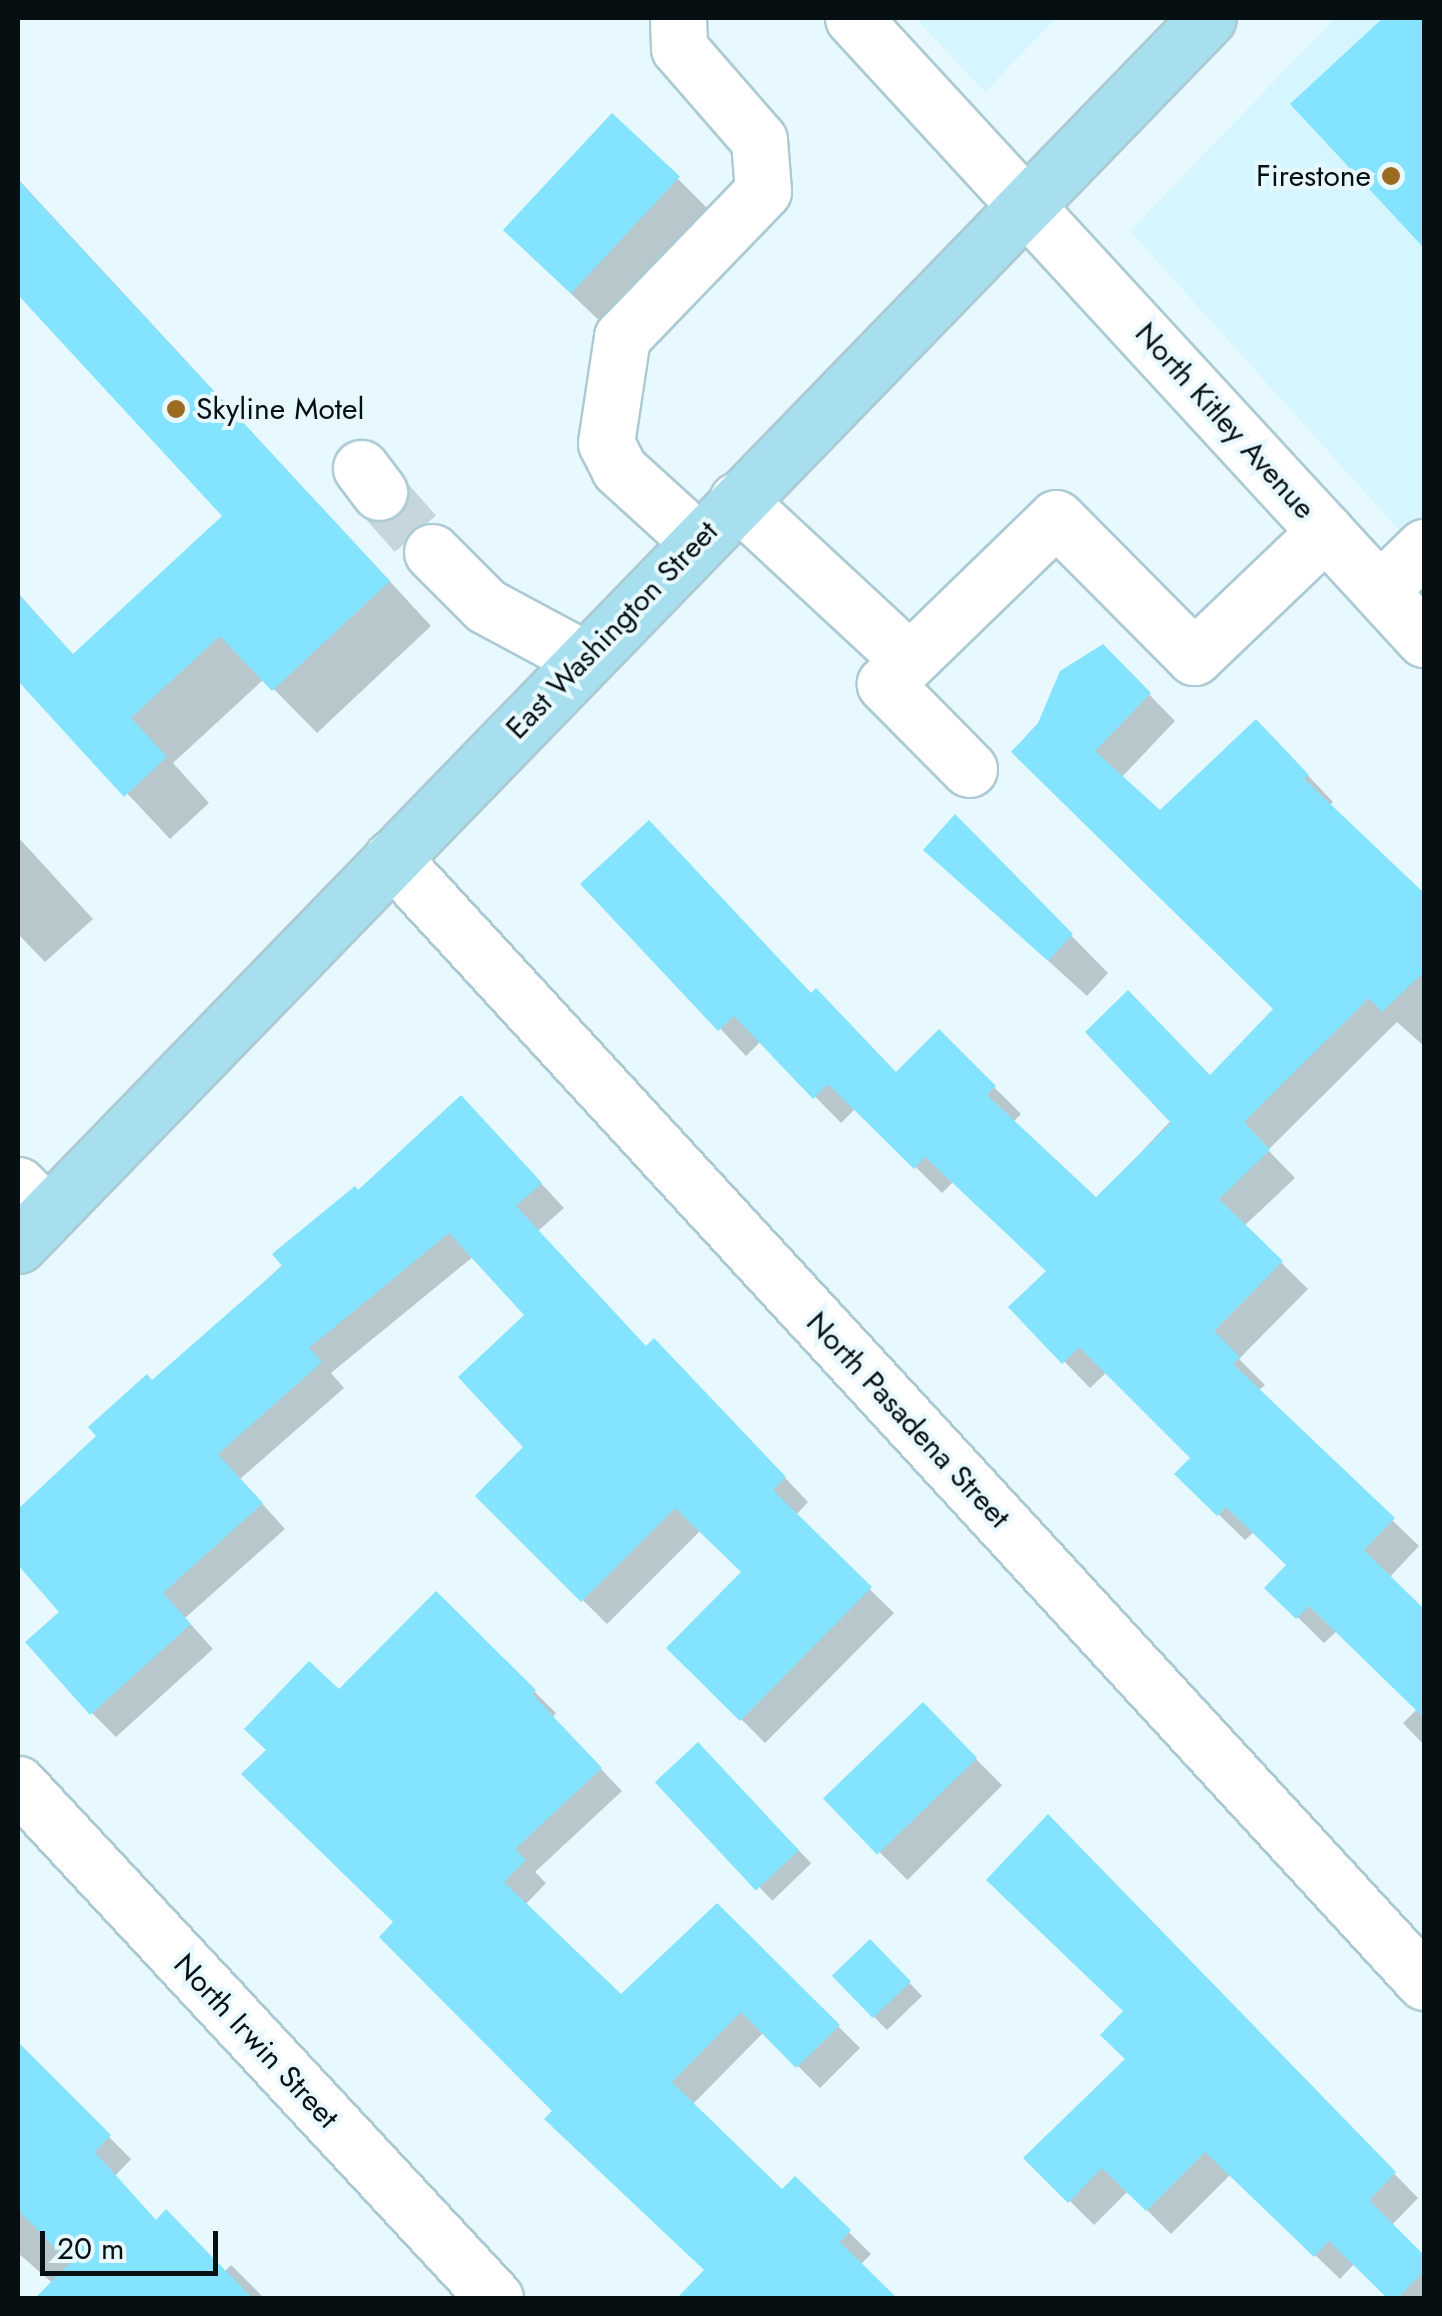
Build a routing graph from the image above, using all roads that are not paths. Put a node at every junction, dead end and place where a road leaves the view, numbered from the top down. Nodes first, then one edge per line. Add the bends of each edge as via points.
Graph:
1 (678, 18) edge
2 (853, 18) edge
3 (1208, 18) edge
4 (1026, 204) junction
5 (737, 500) junction
6 (1326, 531) junction
7 (698, 542) junction
8 (1424, 547) edge
9 (432, 552) tunnel mouth
10 (1380, 590) junction
11 (1424, 639) edge
12 (585, 659) junction
13 (909, 660) junction
14 (969, 768) dead end
15 (392, 858) junction
16 (27, 1215) edge
17 (18, 1784) edge
18 (1424, 1982) edge
19 (495, 2298) edge

1 - 7 street via 680,48 759,140 763,192 622,337 606,444 619,469
2 - 4 street, North Kitley Avenue
3 - 4 main road, East Washington Street
4 - 5 main road, East Washington Street
4 - 6 street, North Kitley Avenue
5 - 7 main road, East Washington Street
5 - 13 street
6 - 10 street, North Kitley Avenue
6 - 13 street via 1194,656 1056,518
7 - 12 main road, East Washington Street
8 - 10 street
9 - 12 street via 486,606
10 - 11 street, North Kitley Avenue
12 - 15 main road, East Washington Street
13 - 14 street via 885,684
15 - 16 main road, East Washington Street
15 - 18 street, North Pasadena Street
17 - 19 street, North Irwin Street

